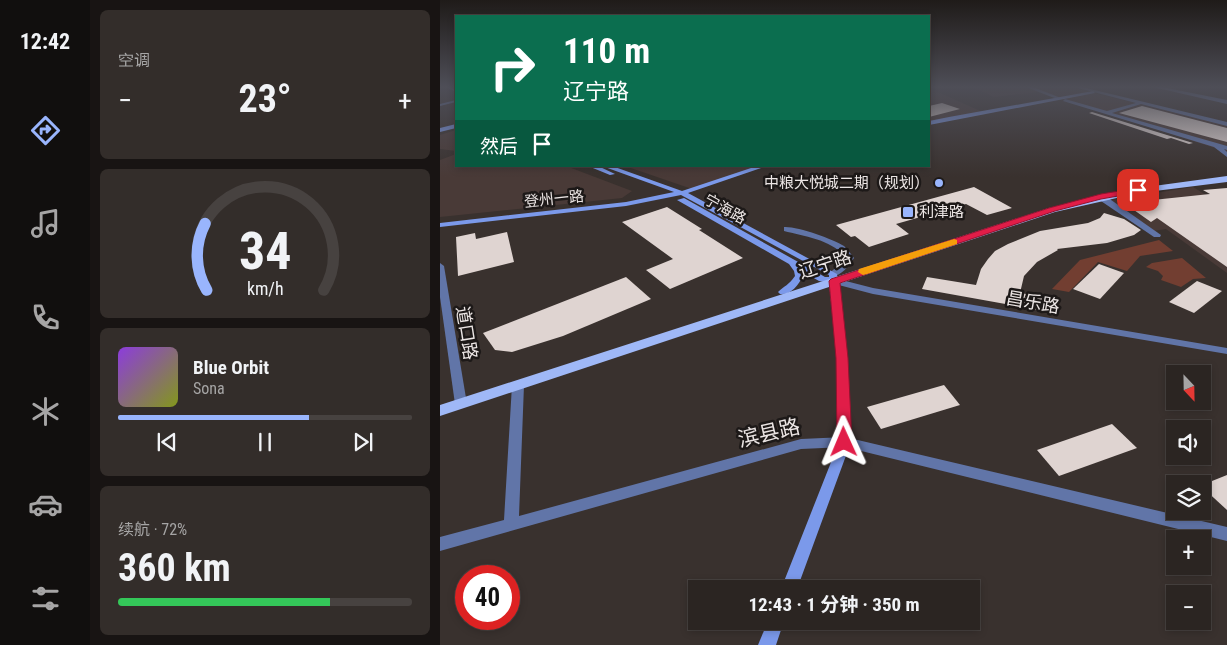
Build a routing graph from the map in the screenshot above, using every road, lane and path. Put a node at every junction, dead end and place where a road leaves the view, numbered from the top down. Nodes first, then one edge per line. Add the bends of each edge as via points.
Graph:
1 (954, 117) edge
2 (1119, 117) edge
3 (1198, 117) edge
4 (930, 123) edge
5 (1227, 124) edge
6 (455, 126) edge
7 (440, 130) edge
8 (1216, 146) junction
9 (1227, 148) edge
10 (1227, 154) edge
11 (594, 167) edge
12 (608, 167) edge
13 (761, 167) edge
14 (1227, 174) edge
15 (1227, 179) edge
16 (682, 193) junction
17 (671, 195) junction
18 (1101, 196) junction
19 (440, 225) edge
20 (787, 229) dead end
21 (1157, 235) dead end
22 (793, 263) junction
23 (440, 266) edge
24 (830, 278) junction
25 (441, 280) edge
26 (783, 292) junction
27 (1227, 351) edge
28 (518, 385) junction
29 (461, 401) junction
30 (440, 405) edge
31 (440, 411) edge
32 (844, 442) junction
33 (511, 523) junction
34 (1227, 534) edge
35 (440, 544) edge
36 (792, 580) edge
37 (773, 630) edge
38 (768, 645) edge

1 - 4 street
2 - 8 street
3 - 5 street
6 - 7 street
8 - 9 street
8 - 10 street
11 - 17 street, 宁海路
12 - 16 street, 宁海路
13 - 16 street, 登州一路
14 - 24 main road, 辽宁路 via 1184,178 1066,199
15 - 18 main road, 辽宁路
16 - 17 street, 登州一路
16 - 24 street, 宁海路
17 - 19 street, 登州一路 via 610,207
17 - 22 street, 宁海路
18 - 21 street
18 - 24 main road, 辽宁路
20 - 24 street via 847,251 850,258
22 - 24 street, 宁海路
22 - 26 street via 799,276 792,288
23 - 25 street, 道口路
24 - 26 main road, 辽宁路
24 - 27 street, 昌乐路 via 873,291
24 - 28 main road, 辽宁路
24 - 32 street via 842,368
25 - 29 street, 道口路
26 - 29 main road, 辽宁路
28 - 29 main road, 辽宁路
28 - 33 street
29 - 30 main road, 辽宁路
29 - 31 main road, 辽宁路
32 - 33 street, 滨县路 via 801,444
32 - 34 street, 滨县路
32 - 36 street
33 - 35 street, 滨县路
37 - 38 street

